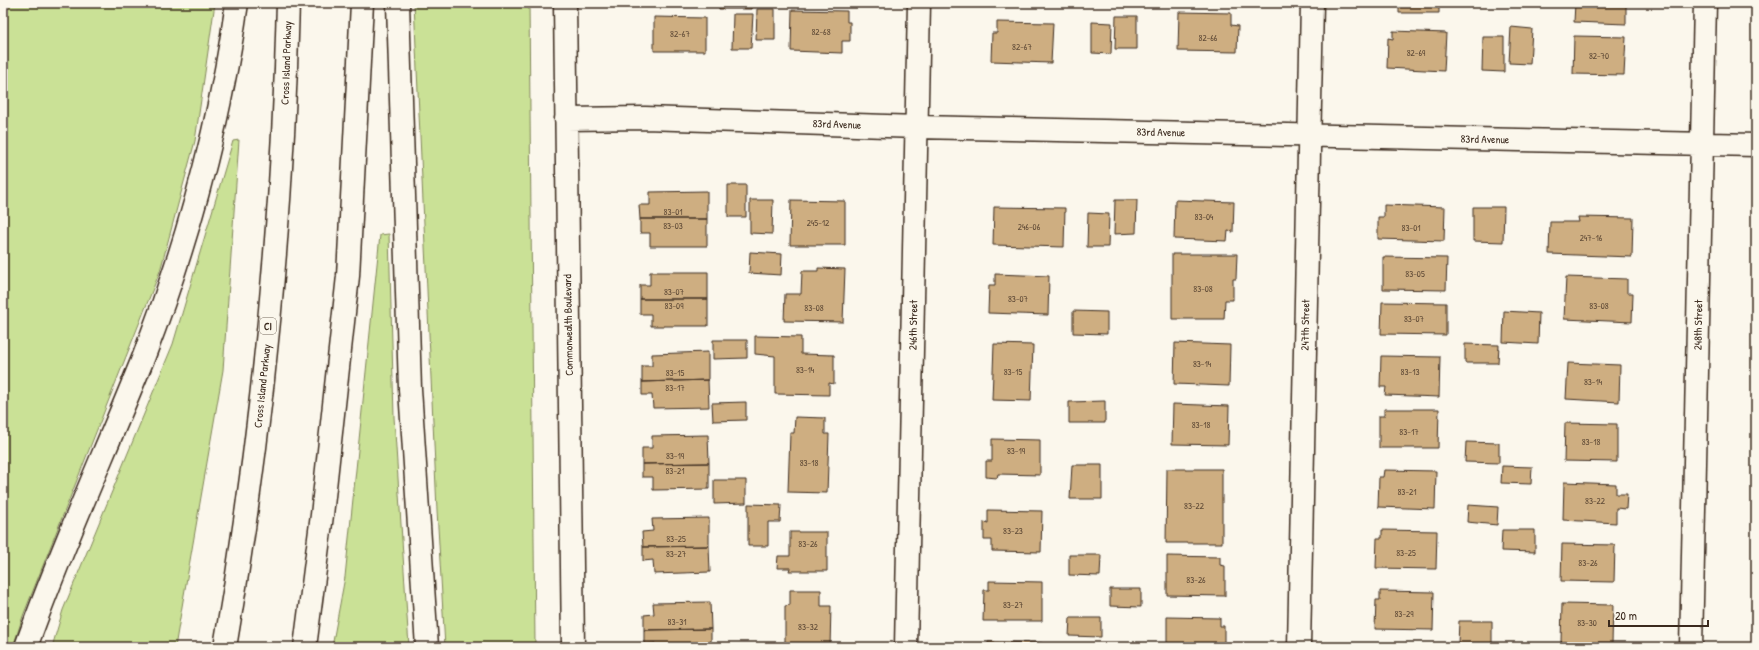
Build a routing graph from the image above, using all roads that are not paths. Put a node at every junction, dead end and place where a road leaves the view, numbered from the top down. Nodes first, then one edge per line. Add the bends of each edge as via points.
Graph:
1 (237, 3) edge
2 (288, 3) edge
3 (362, 3) edge
4 (398, 3) edge
5 (565, 3) edge
6 (919, 3) edge
7 (1312, 3) edge
8 (1705, 3) edge
9 (566, 120) junction
10 (917, 127) junction
11 (1310, 136) junction
12 (1702, 144) junction
13 (1756, 145) edge
14 (26, 647) edge
15 (225, 647) edge
16 (305, 647) edge
17 (427, 647) edge
18 (573, 647) edge
19 (906, 647) edge
20 (1299, 647) edge
21 (1691, 647) edge

1 - 14 main road via 212,136 166,295 144,356 57,563
2 - 15 main road, Cross Island Parkway / CI via 282,161 256,447
3 - 16 main road via 348,276
4 - 17 main road via 410,389
5 - 9 main road, Commonwealth Boulevard
6 - 10 main road, 246th Street
7 - 11 main road, 247th Street
8 - 12 main road, 248th Street
9 - 10 main road, 83rd Avenue via 645,118
9 - 18 main road, Commonwealth Boulevard
10 - 11 main road, 83rd Avenue
10 - 19 main road, 246th Street
11 - 12 main road, 83rd Avenue
11 - 20 main road, 247th Street
12 - 13 main road, 83rd Avenue
12 - 21 main road, 248th Street

